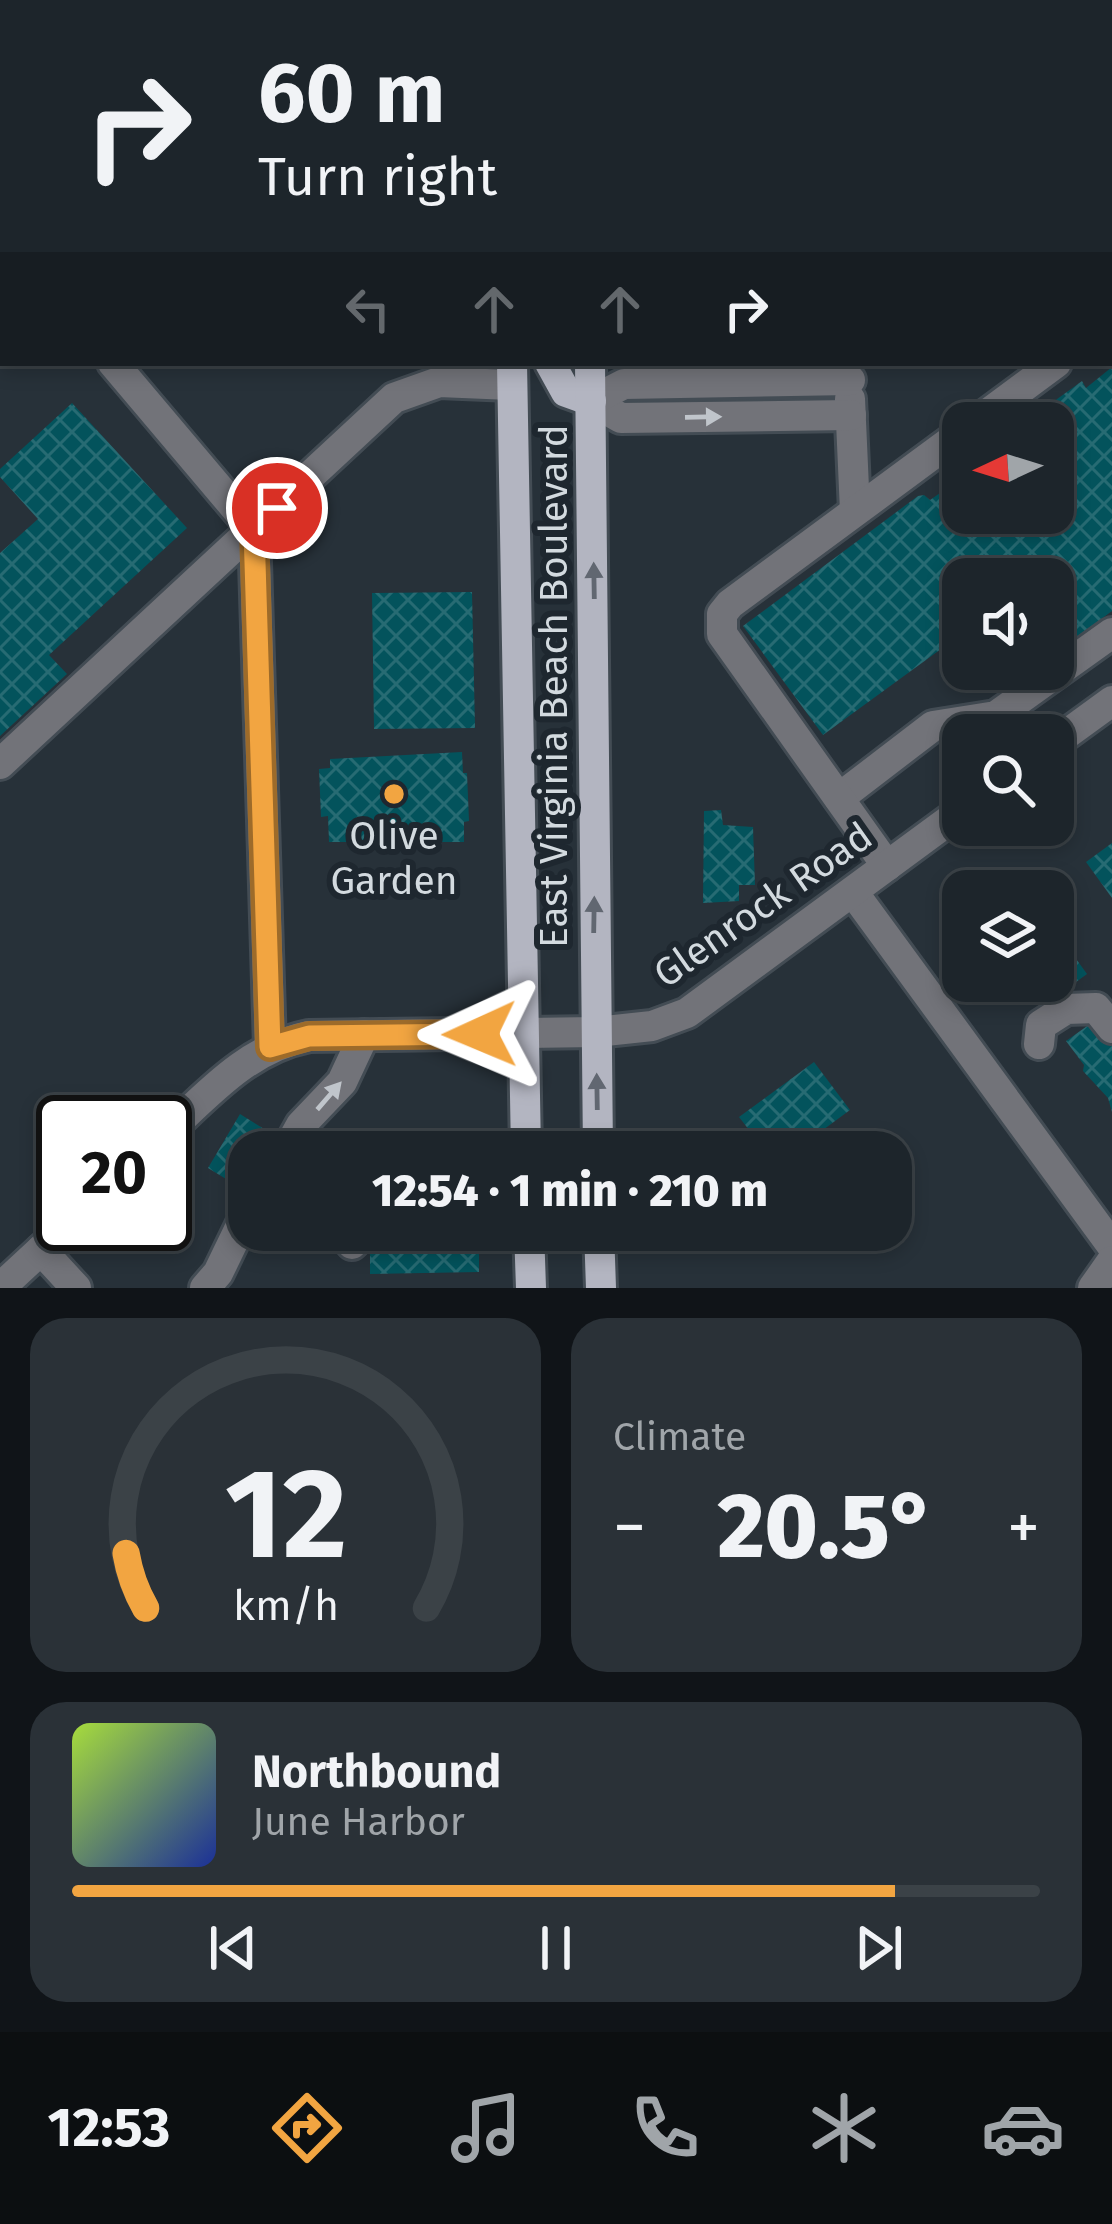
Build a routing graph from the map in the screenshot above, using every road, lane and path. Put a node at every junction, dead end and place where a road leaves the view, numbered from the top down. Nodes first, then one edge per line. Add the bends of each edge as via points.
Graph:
1 (115, 366) edge
2 (552, 366) edge
3 (590, 366) edge
4 (1052, 366) edge
5 (850, 372) edge
6 (512, 374) edge
7 (591, 401) junction
8 (1003, 402) edge
9 (851, 415) junction
10 (942, 447) edge
11 (855, 511) junction
12 (254, 530) junction
13 (1112, 633) edge
14 (1112, 701) edge
15 (1074, 729) edge
16 (0, 764) edge
17 (839, 798) junction
18 (942, 825) edge
19 (887, 866) junction
20 (853, 892) junction
21 (1112, 1028) edge
22 (596, 1032) junction
23 (524, 1033) junction
24 (364, 1035) junction
25 (1039, 1044) dead end
26 (270, 1047) junction
27 (192, 1110) edge
28 (298, 1131) edge
29 (526, 1131) edge
30 (598, 1131) edge
31 (1112, 1246) edge
32 (40, 1251) edge
33 (42, 1251) edge
34 (229, 1251) edge
35 (530, 1251) edge
36 (600, 1251) edge
37 (1112, 1262) edge
38 (0, 1288) edge
39 (76, 1288) edge
40 (205, 1288) edge
41 (531, 1288) edge
42 (601, 1288) edge
43 (1093, 1288) edge

1 - 12 street
2 - 7 main road via 566,392
3 - 7 main road, East Virginia Beach Boulevard
4 - 8 street
5 - 7 street via 624,384
5 - 9 street
6 - 12 street via 439,382 394,398
6 - 23 main road, East Virginia Beach Boulevard
7 -> 9 street via 621,418
22 -> 7 main road, East Virginia Beach Boulevard
9 - 11 street
10 - 11 street
11 - 17 street via 722,614 722,634
12 - 16 street
12 - 26 street
13 - 17 street via 996,716 933,726
14 - 15 street
17 - 19 street
18 - 19 street, Glenrock Road
19 - 20 street, Glenrock Road
20 - 22 street, Glenrock Road via 687,1013
20 - 31 street
21 - 25 street via 1096,1008 1066,1009 1041,1025
22 - 23 street, Glenrock Road
30 -> 22 main road, East Virginia Beach Boulevard
23 - 24 street, Glenrock Road
23 - 29 main road, East Virginia Beach Boulevard
24 - 26 street, Glenrock Road
28 -> 24 street via 342,1082
26 - 27 street
32 - 38 street
33 - 39 street
34 - 40 street
35 - 41 main road
36 - 42 main road
37 - 43 street

